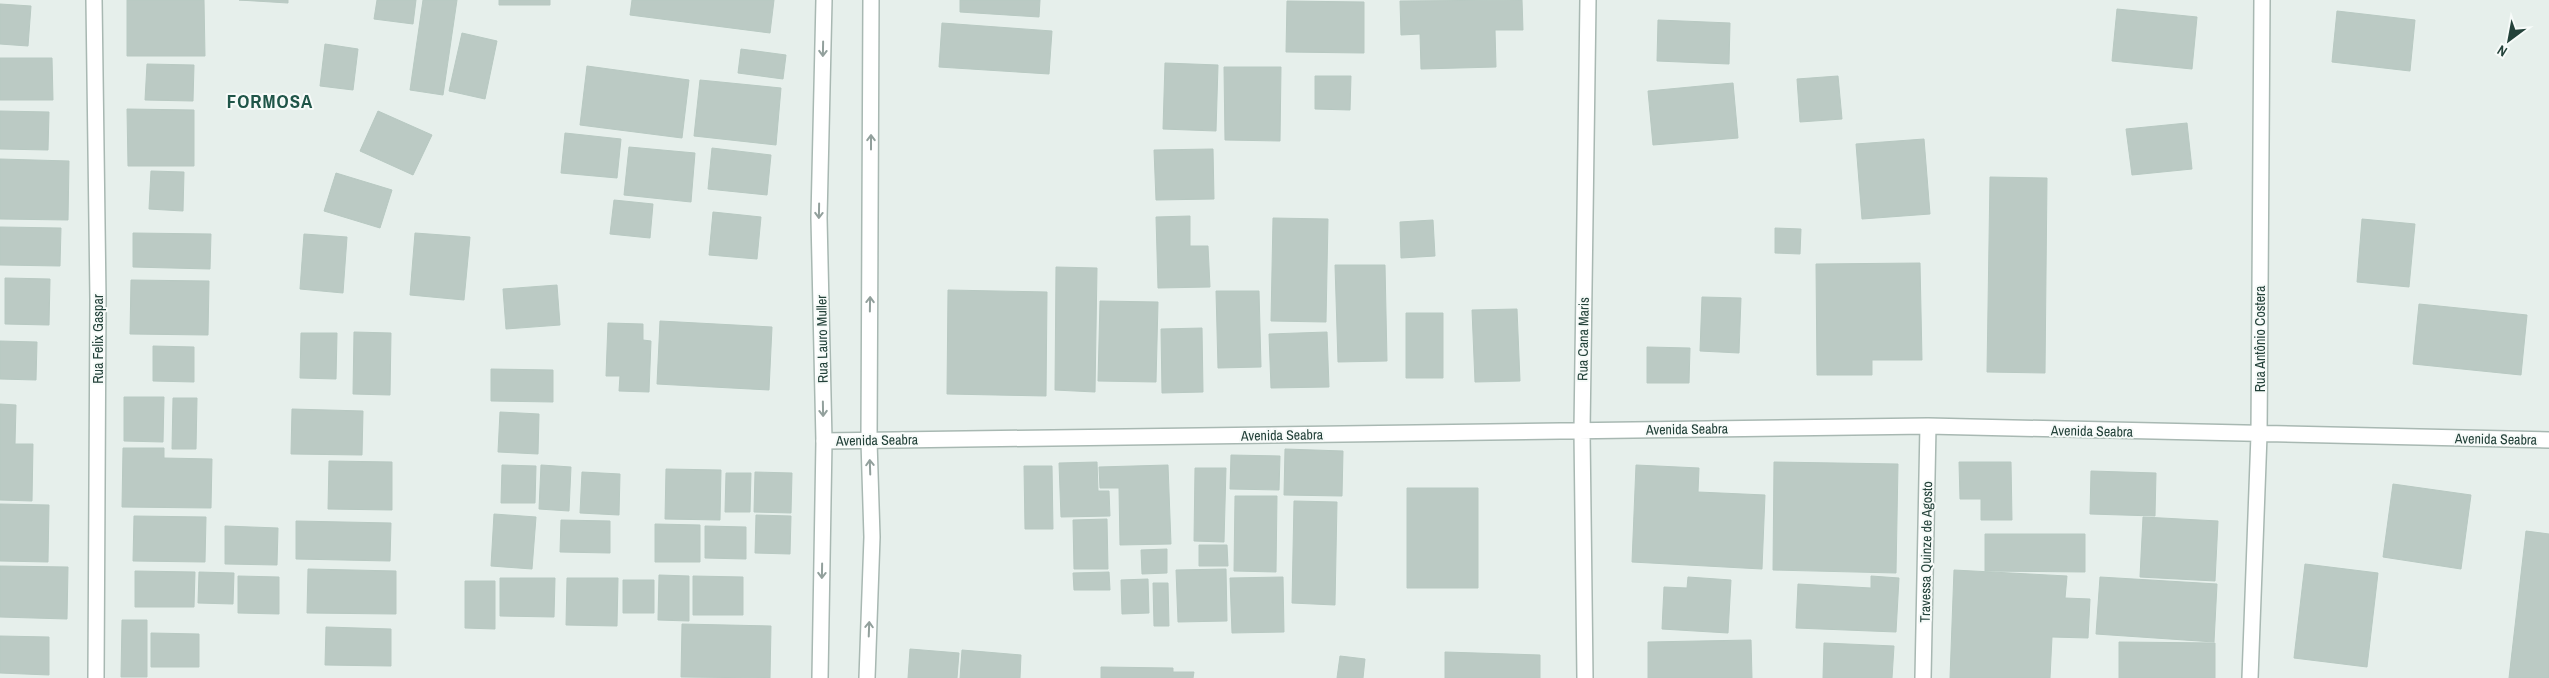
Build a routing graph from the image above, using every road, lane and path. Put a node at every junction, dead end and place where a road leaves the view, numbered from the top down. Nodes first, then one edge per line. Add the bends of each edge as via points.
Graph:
1 (94, 0) edge
2 (824, 0) edge
3 (871, 0) edge
4 (1588, 0) edge
5 (2262, 0) edge
6 (1928, 426) junction
7 (1582, 431) junction
8 (2259, 435) junction
9 (869, 440) junction
10 (2549, 440) edge
11 (824, 441) junction
12 (96, 678) edge
13 (820, 678) edge
14 (867, 678) edge
15 (1585, 678) edge
16 (1923, 678) edge
17 (2250, 678) edge

1 - 12 street, Rua Felix Gaspar via 98,299
2 -> 11 street, Rua Lauro Muller via 819,218
9 -> 3 street
4 - 7 street, Rua Cana Maris
5 - 8 street, Rua Antônio Costera
6 - 7 street, Avenida Seabra
6 - 8 street, Avenida Seabra
6 - 16 street, Travessa Quinze de Agosto
7 - 9 street, Avenida Seabra
7 - 15 street, Rua Cana Maris
8 - 10 street, Avenida Seabra
8 - 17 street, Rua Antônio Costera
9 - 11 street, Avenida Seabra
14 -> 9 street via 872,537
11 -> 13 street, Rua Lauro Muller

